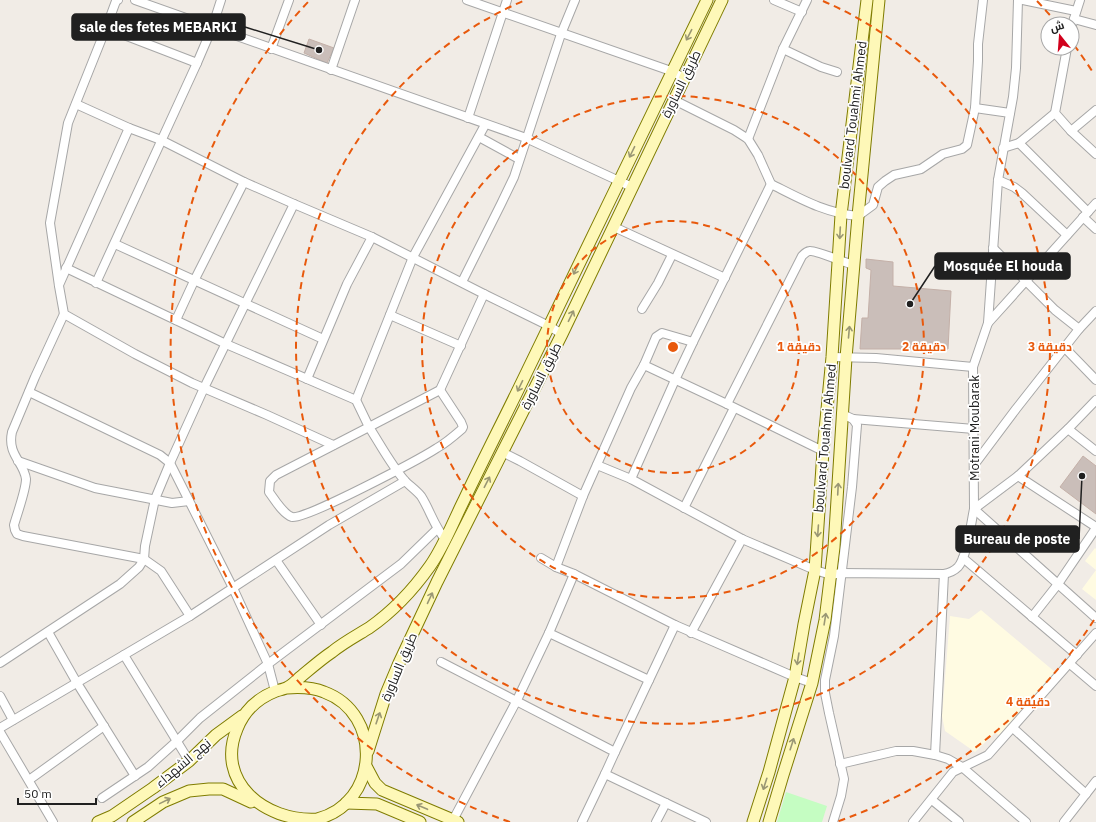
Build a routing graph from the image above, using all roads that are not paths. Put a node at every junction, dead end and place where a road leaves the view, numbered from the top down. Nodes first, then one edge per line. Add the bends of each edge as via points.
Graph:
1 (118, 0) edge
2 (135, 0) edge
3 (221, 0) edge
4 (289, 0) edge
5 (355, 0) edge
6 (467, 0) edge
7 (506, 0) edge
8 (575, 0) edge
9 (707, 0) edge
10 (722, 0) edge
11 (774, 0) edge
12 (807, 0) edge
13 (867, 0) edge
14 (879, 0) edge
15 (984, 0) edge
16 (1018, 0) edge
17 (1023, 0) edge
18 (1080, 0) edge
19 (154, 3) edge
20 (502, 12) junction
21 (802, 12) junction
22 (1066, 16) edge
23 (1075, 16) edge
24 (1080, 21) edge
25 (1096, 25) edge
26 (106, 28) junction
27 (212, 28) junction
28 (561, 34) junction
29 (271, 48) junction
30 (783, 49) junction
31 (1066, 56) edge
32 (197, 63) junction
33 (331, 70) junction
34 (671, 71) junction
35 (837, 72) dead end
36 (684, 78) junction
37 (674, 100) junction
38 (76, 104) junction
39 (975, 108) junction
40 (1096, 110) edge
41 (1010, 113) junction
42 (1055, 113) junction
43 (468, 118) junction
44 (485, 125) junction
45 (129, 128) junction
46 (1071, 131) junction
47 (479, 137) junction
48 (526, 138) junction
49 (748, 139) junction
50 (161, 140) junction
51 (1019, 143) junction
52 (1003, 148) junction
53 (1096, 154) edge
54 (519, 159) junction
55 (619, 180) junction
56 (998, 180) junction
57 (244, 182) junction
58 (771, 184) junction
59 (632, 187) junction
60 (1096, 203) edge
61 (294, 204) junction
62 (841, 215) junction
63 (1086, 215) junction
64 (858, 216) junction
65 (614, 227) junction
66 (1096, 229) edge
67 (1068, 235) junction
68 (372, 236) junction
69 (115, 244) junction
70 (993, 248) junction
71 (672, 255) junction
72 (413, 257) junction
73 (839, 260) junction
74 (854, 265) junction
75 (66, 268) junction
76 (725, 278) junction
77 (194, 281) junction
78 (462, 282) junction
79 (1026, 282) junction
80 (96, 283) junction
81 (59, 286) junction
82 (484, 294) junction
83 (246, 304) junction
84 (642, 309) dead end
85 (1096, 311) edge
86 (64, 314) junction
87 (390, 314) junction
88 (176, 320) junction
89 (988, 323) junction
90 (549, 326) junction
91 (1079, 330) junction
92 (562, 334) junction
93 (323, 339) junction
94 (693, 342) junction
95 (226, 344) junction
96 (461, 346) junction
97 (1064, 347) junction
98 (832, 357) junction
99 (846, 358) junction
100 (644, 365) junction
101 (973, 367) junction
102 (307, 379) junction
103 (675, 380) junction
104 (1096, 380) edge
105 (204, 388) junction
106 (440, 390) junction
107 (29, 392) junction
108 (356, 400) junction
109 (1096, 400) edge
110 (731, 406) junction
111 (842, 414) junction
112 (854, 419) junction
113 (368, 427) junction
114 (1068, 429) junction
115 (974, 430) junction
116 (333, 445) junction
117 (823, 451) junction
118 (1096, 451) edge
119 (502, 452) junction
120 (18, 461) junction
121 (170, 463) junction
122 (597, 465) junction
123 (974, 466) junction
124 (397, 470) junction
125 (1018, 476) junction
126 (631, 479) junction
127 (405, 481) junction
128 (584, 496) junction
129 (155, 499) junction
130 (189, 501) junction
131 (684, 508) junction
132 (974, 509) junction
133 (1096, 528) edge
134 (437, 529) junction
135 (445, 539) junction
136 (742, 539) junction
137 (540, 558) dead end
138 (963, 558) junction
139 (144, 559) junction
140 (276, 560) junction
141 (556, 567) junction
142 (815, 570) junction
143 (574, 574) junction
144 (836, 574) junction
145 (944, 574) junction
146 (1058, 584) junction
147 (233, 588) junction
148 (190, 616) junction
149 (1032, 617) junction
150 (1096, 618) edge
151 (321, 625) junction
152 (675, 625) junction
153 (48, 632) junction
154 (548, 633) junction
155 (692, 633) junction
156 (1096, 633) edge
157 (124, 655) junction
158 (1077, 655) junction
159 (441, 662) dead end
160 (0, 663) edge
161 (268, 664) junction
162 (1070, 664) junction
163 (796, 677) junction
164 (649, 680) junction
165 (77, 683) junction
166 (812, 683) junction
167 (1096, 686) edge
168 (287, 688) junction
169 (275, 691) junction
170 (0, 696) edge
171 (516, 700) junction
172 (246, 713) junction
173 (14, 720) junction
174 (104, 726) junction
175 (0, 728) edge
176 (1013, 728) junction
177 (0, 732) edge
178 (177, 741) junction
179 (615, 752) junction
180 (935, 755) junction
181 (189, 761) junction
182 (367, 761) junction
183 (840, 764) junction
184 (962, 767) junction
185 (605, 774) junction
186 (135, 776) junction
187 (29, 780) junction
188 (1096, 781) edge
189 (1086, 794) junction
190 (102, 798) dead end
191 (932, 800) junction
192 (252, 802) junction
193 (666, 803) junction
194 (342, 806) junction
195 (263, 811) junction
196 (454, 821) edge
197 (53, 822) edge
198 (98, 822) edge
199 (133, 822) edge
200 (268, 822) edge
201 (332, 822) edge
202 (420, 822) edge
203 (582, 822) edge
204 (656, 822) edge
205 (706, 822) edge
206 (753, 822) edge
207 (769, 822) edge
208 (833, 822) edge
209 (913, 822) edge
210 (959, 822) edge
211 (1026, 822) edge
212 (1064, 822) edge

1 - 26 street
2 - 19 street
3 - 27 street
4 - 29 street
5 - 33 street
6 - 20 street
7 - 20 street
8 - 28 street
9 -> 34 main road, طريق الساورة
10 - 36 main road, طريق الساورة
11 - 21 street
12 - 21 street
13 - 62 main road, boulvard Touahmi Ahmed
14 - 64 main road, boulvard Touahmi Ahmed
15 - 39 street via 978,44
16 - 41 street via 1016,68
17 - 22 street
18 - 23 street
19 - 27 street
20 - 28 street
20 - 43 street
21 - 30 street
24 - 25 street
26 - 32 street
26 - 38 street
27 - 29 street
27 - 32 street
28 - 34 street
28 - 48 street
29 - 33 street
30 - 35 street
30 - 49 street
31 - 42 street
32 - 50 street
33 - 43 street
34 - 36 street
34 -> 55 main road, طريق الساورة
36 - 37 main road, طريق الساورة
37 - 49 street
37 - 59 main road, طريق الساورة
38 - 45 street
38 - 81 street via 68,123 50,223
39 - 41 street
39 - 64 street via 967,145 943,154 921,169 894,175 884,181 878,187 873,205
40 - 46 street
41 - 52 street
42 - 46 street
42 - 51 street
43 - 44 street
44 - 47 street
44 - 48 street
45 - 50 street
45 - 75 street
46 - 53 street
47 - 54 street
47 - 72 street
48 - 54 street
48 - 55 street
49 - 58 street
50 - 57 street
50 - 69 street
51 - 52 street
51 - 63 street
52 - 56 street
54 - 78 street via 514,177
55 - 59 street
55 -> 90 main road, طريق الساورة
56 - 67 street via 1022,192
56 - 70 street
57 - 61 street
57 - 77 street
58 - 62 street via 820,208
58 - 76 street
59 - 65 main road, طريق الساورة
60 - 63 street, Motrani Moubarak
61 - 68 street
61 - 83 street
62 - 64 street
62 -> 73 main road, boulvard Touahmi Ahmed
63 - 66 street
63 - 67 street, Motrani Moubarak
64 - 74 main road, boulvard Touahmi Ahmed
65 - 71 street
92 -> 65 main road, طريق الساورة
67 - 79 street, Motrani Moubarak
68 - 72 street
68 - 93 street
69 - 77 street
69 - 80 street
70 - 79 street
70 - 89 street
71 - 76 street
71 - 84 street
72 - 78 street
72 - 87 street
73 - 74 street
73 - 98 main road, boulvard Touahmi Ahmed
73 - 110 street via 814,251 802,256
99 -> 74 main road, boulvard Touahmi Ahmed
75 - 80 street
75 - 81 street
76 - 94 street
77 - 83 street
77 - 88 street
78 - 82 street
79 - 89 street, Motrani Moubarak
79 - 91 street
80 - 88 street
81 - 86 street
82 - 90 street
82 - 96 street
83 - 93 street
83 - 95 street
85 - 91 street
86 - 105 street via 135,354
86 - 107 street
87 - 96 street
87 - 108 street
88 - 95 street
89 - 101 street, Motrani Moubarak
90 - 92 street
90 -> 135 main road, طريق الساورة
91 - 97 street
92 - 119 main road, طريق الساورة
93 - 102 street
94 - 100 street via 659,334
94 - 103 street
95 - 102 street
95 - 105 street
96 - 106 street
97 - 104 street
97 - 123 street
98 - 99 street
98 - 117 main road, boulvard Touahmi Ahmed
99 - 101 street via 876,358
99 - 111 main road, boulvard Touahmi Ahmed
100 - 103 street
100 - 122 street
101 - 115 street, Motrani Moubarak
102 - 108 street
103 - 110 street
103 - 126 street
105 - 116 street
105 - 121 street
106 - 113 street
106 - 124 street via 461,422 462,429 438,447
107 - 120 street via 11,438 12,451
107 - 121 street
108 - 113 street
109 - 114 street
110 - 117 street
110 - 131 street
111 - 112 street
144 -> 111 main road, boulvard Touahmi Ahmed via 834,547
112 - 115 street
112 - 144 street via 857,425 852,487
113 - 116 street
113 - 124 street
114 - 118 street
114 - 125 street
115 - 123 street, Motrani Moubarak
116 - 124 street via 276,475 270,481 269,492 287,515 302,516
117 -> 142 main road, boulvard Touahmi Ahmed
119 - 128 street
182 -> 119 main road, طريق الساورة via 386,694 399,663
120 - 129 street via 96,488
120 - 139 street via 26,479 14,525 17,534
121 - 129 street
121 - 130 street
122 - 126 street
122 - 128 street
123 - 132 street, Motrani Moubarak
124 - 127 street
125 - 132 street
125 - 133 street
126 - 131 street
127 - 134 street via 420,496
127 - 140 street via 329,525
128 - 141 street
129 - 130 street via 172,503
129 - 139 street
130 - 147 street
131 - 136 street
132 - 138 street, Motrani Moubarak
132 - 146 street
133 - 146 street
134 - 135 street
134 - 151 street via 401,564
135 - 168 main road, طريق الساورة via 430,565 402,601 372,626 331,652
136 - 142 street
136 - 155 street
137 - 141 street
138 - 145 street via 954,570
138 - 149 street
139 - 148 street via 161,571
139 - 153 street via 120,584
140 - 147 street
140 - 151 street
141 - 143 street
142 - 144 street
142 -> 163 main road, boulvard Touahmi Ahmed
143 - 152 street
143 - 154 street
144 - 145 street
166 -> 144 main road, boulvard Touahmi Ahmed
144 - 183 street via 834,636 825,686
145 - 180 street
146 - 149 street
146 - 150 street
147 - 148 street
147 - 161 street
148 - 157 street
149 - 158 street
151 - 161 street
152 - 155 street
152 - 164 street
153 - 160 street
153 - 165 street
154 - 164 street
154 - 171 street
155 - 163 street
156 - 158 street
157 - 165 street
157 - 178 street
158 - 162 street
159 - 171 street
161 - 169 street
161 - 178 street via 200,718
162 - 167 street
162 - 176 street
163 - 166 street
163 -> 206 main road, boulvard Touahmi Ahmed
164 - 179 street
165 - 173 street
165 - 174 street
207 -> 166 main road, boulvard Touahmi Ahmed
168 - 169 main road
168 - 182 main road via 307,687 326,692 343,703 362,730
169 - 172 main road via 254,704
170 - 173 street
171 - 179 street
171 - 196 street
172 - 181 main road, نهج الشهداء via 216,735
172 - 192 main road via 236,730 232,749 233,768 240,787
173 - 175 street
174 - 186 street
174 - 187 street
176 - 184 street via 988,755
176 - 189 street
177 - 187 street
178 - 181 street
178 - 186 street
179 - 185 street
180 - 183 street via 896,751
180 - 184 street
181 - 198 main road, نهج الشهداء via 112,816
182 - 194 main road via 355,793
196 -> 182 main road via 382,790 375,783
183 - 208 street via 844,779
184 - 191 street via 953,772
184 - 211 street
185 - 193 street
185 - 203 street
186 - 190 street
187 - 197 street
188 - 189 street
189 - 212 street
191 - 209 street
191 - 210 street
192 - 195 main road
199 -> 192 main road, نهج الشهداء via 163,802 189,791 223,789
193 - 204 street
193 - 205 street
194 - 195 main road via 321,818 301,822 281,819
194 - 201 main road
194 - 202 main road via 377,804
195 - 200 main road

